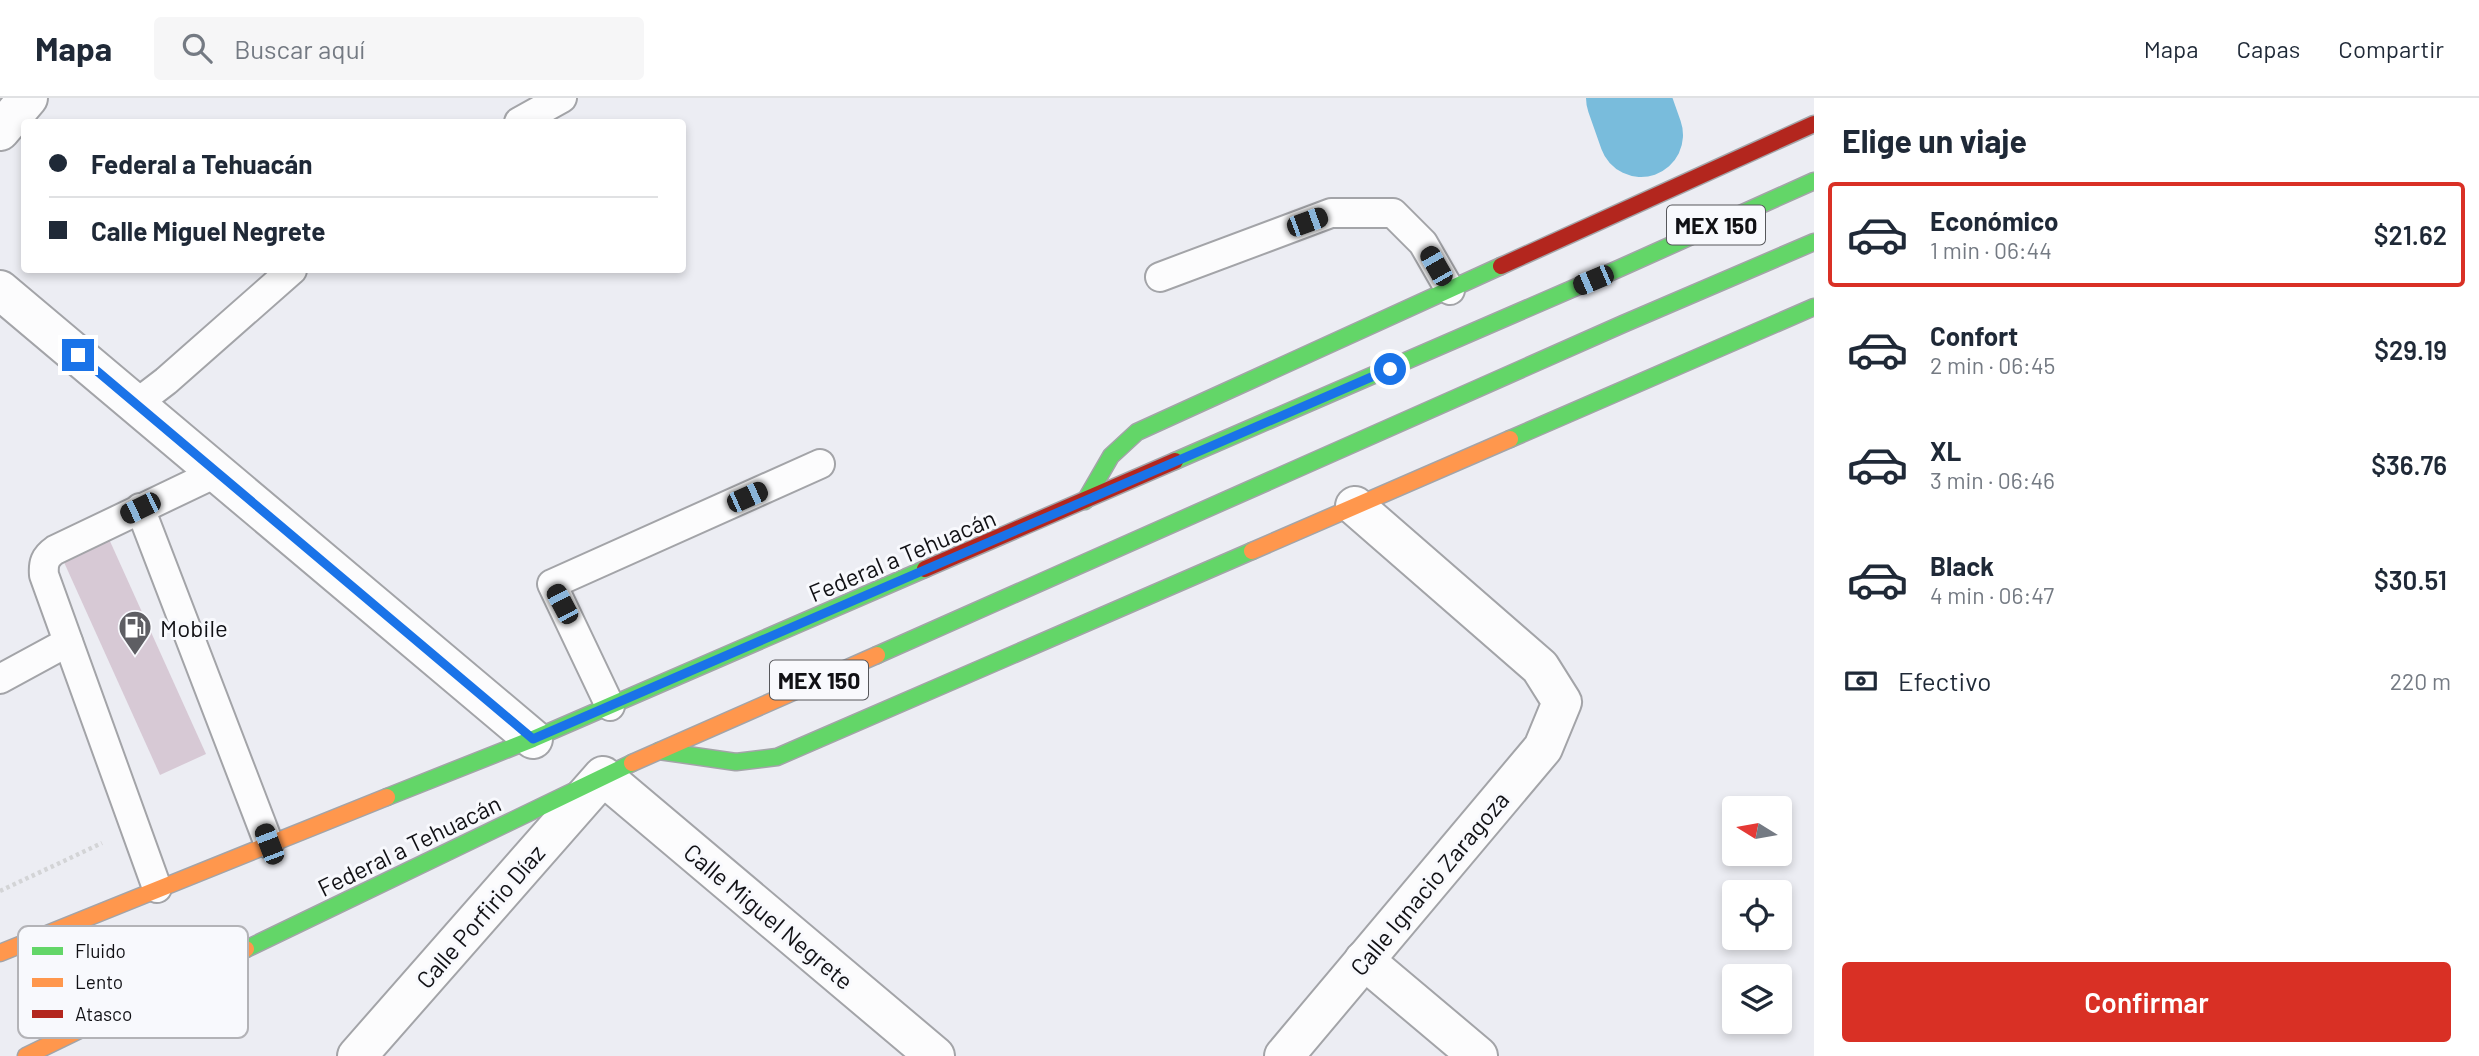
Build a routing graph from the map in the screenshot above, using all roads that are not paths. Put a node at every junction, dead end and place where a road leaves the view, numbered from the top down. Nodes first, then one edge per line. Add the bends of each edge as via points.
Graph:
1 (28, 98) edge
2 (562, 98) edge
3 (524, 119) edge
4 (1814, 124) edge
5 (0, 131) edge
6 (1814, 181) edge
7 (1814, 242) edge
8 (289, 273) edge
9 (1160, 277) dead end
10 (0, 290) edge
11 (1450, 290) junction
12 (1814, 307) edge
13 (136, 404) junction
14 (820, 464) dead end
15 (218, 472) junction
16 (1085, 501) junction
17 (1355, 506) junction
18 (140, 508) junction
19 (68, 642) junction
20 (0, 679) edge
21 (610, 706) junction
22 (533, 739) junction
23 (659, 751) junction
24 (603, 776) junction
25 (269, 844) junction
26 (157, 888) junction
27 (65, 926) edge
28 (18, 946) edge
29 (248, 948) edge
30 (0, 953) edge
31 (1364, 960) junction
32 (63, 1038) edge
33 (26, 1056) edge
34 (358, 1056) edge
35 (935, 1056) edge
36 (1284, 1056) edge
37 (1478, 1056) edge

1 - 5 street
2 - 3 lane
4 - 11 main road
6 - 16 main road, Federal a Tehuacán / MEX 150
7 - 23 main road, Federal a Tehuacán / MEX 150
8 - 13 lane
9 - 11 lane via 1331,213 1393,213 1423,243
10 - 13 street
11 - 16 main road via 1137,432 1111,456
12 - 17 main road
13 - 15 street
14 - 21 lane via 552,584
15 - 18 lane
15 - 22 street
16 - 21 main road, Federal a Tehuacán / MEX 150
17 - 23 main road via 777,757 736,762
17 - 31 street, Calle Ignacio Zaragoza via 1540,667 1562,702 1543,748
18 - 19 lane via 47,556 44,575
18 - 25 lane
19 - 20 lane
19 - 26 lane
21 - 22 main road, Federal a Tehuacán / MEX 150
22 - 25 main road, Federal a Tehuacán / MEX 150
23 - 24 main road, Federal a Tehuacán / MEX 150
24 - 29 main road, Federal a Tehuacán / MEX 150
24 - 34 street, Calle Porfirio Díaz
24 - 35 street, Calle Miguel Negrete
25 - 26 main road, Federal a Tehuacán / MEX 150
26 - 27 main road, Federal a Tehuacán / MEX 150
28 - 30 main road, Federal a Tehuacán / MEX 150
31 - 36 street, Calle Ignacio Zaragoza
31 - 37 street
32 - 33 main road, Federal a Tehuacán / MEX 150

